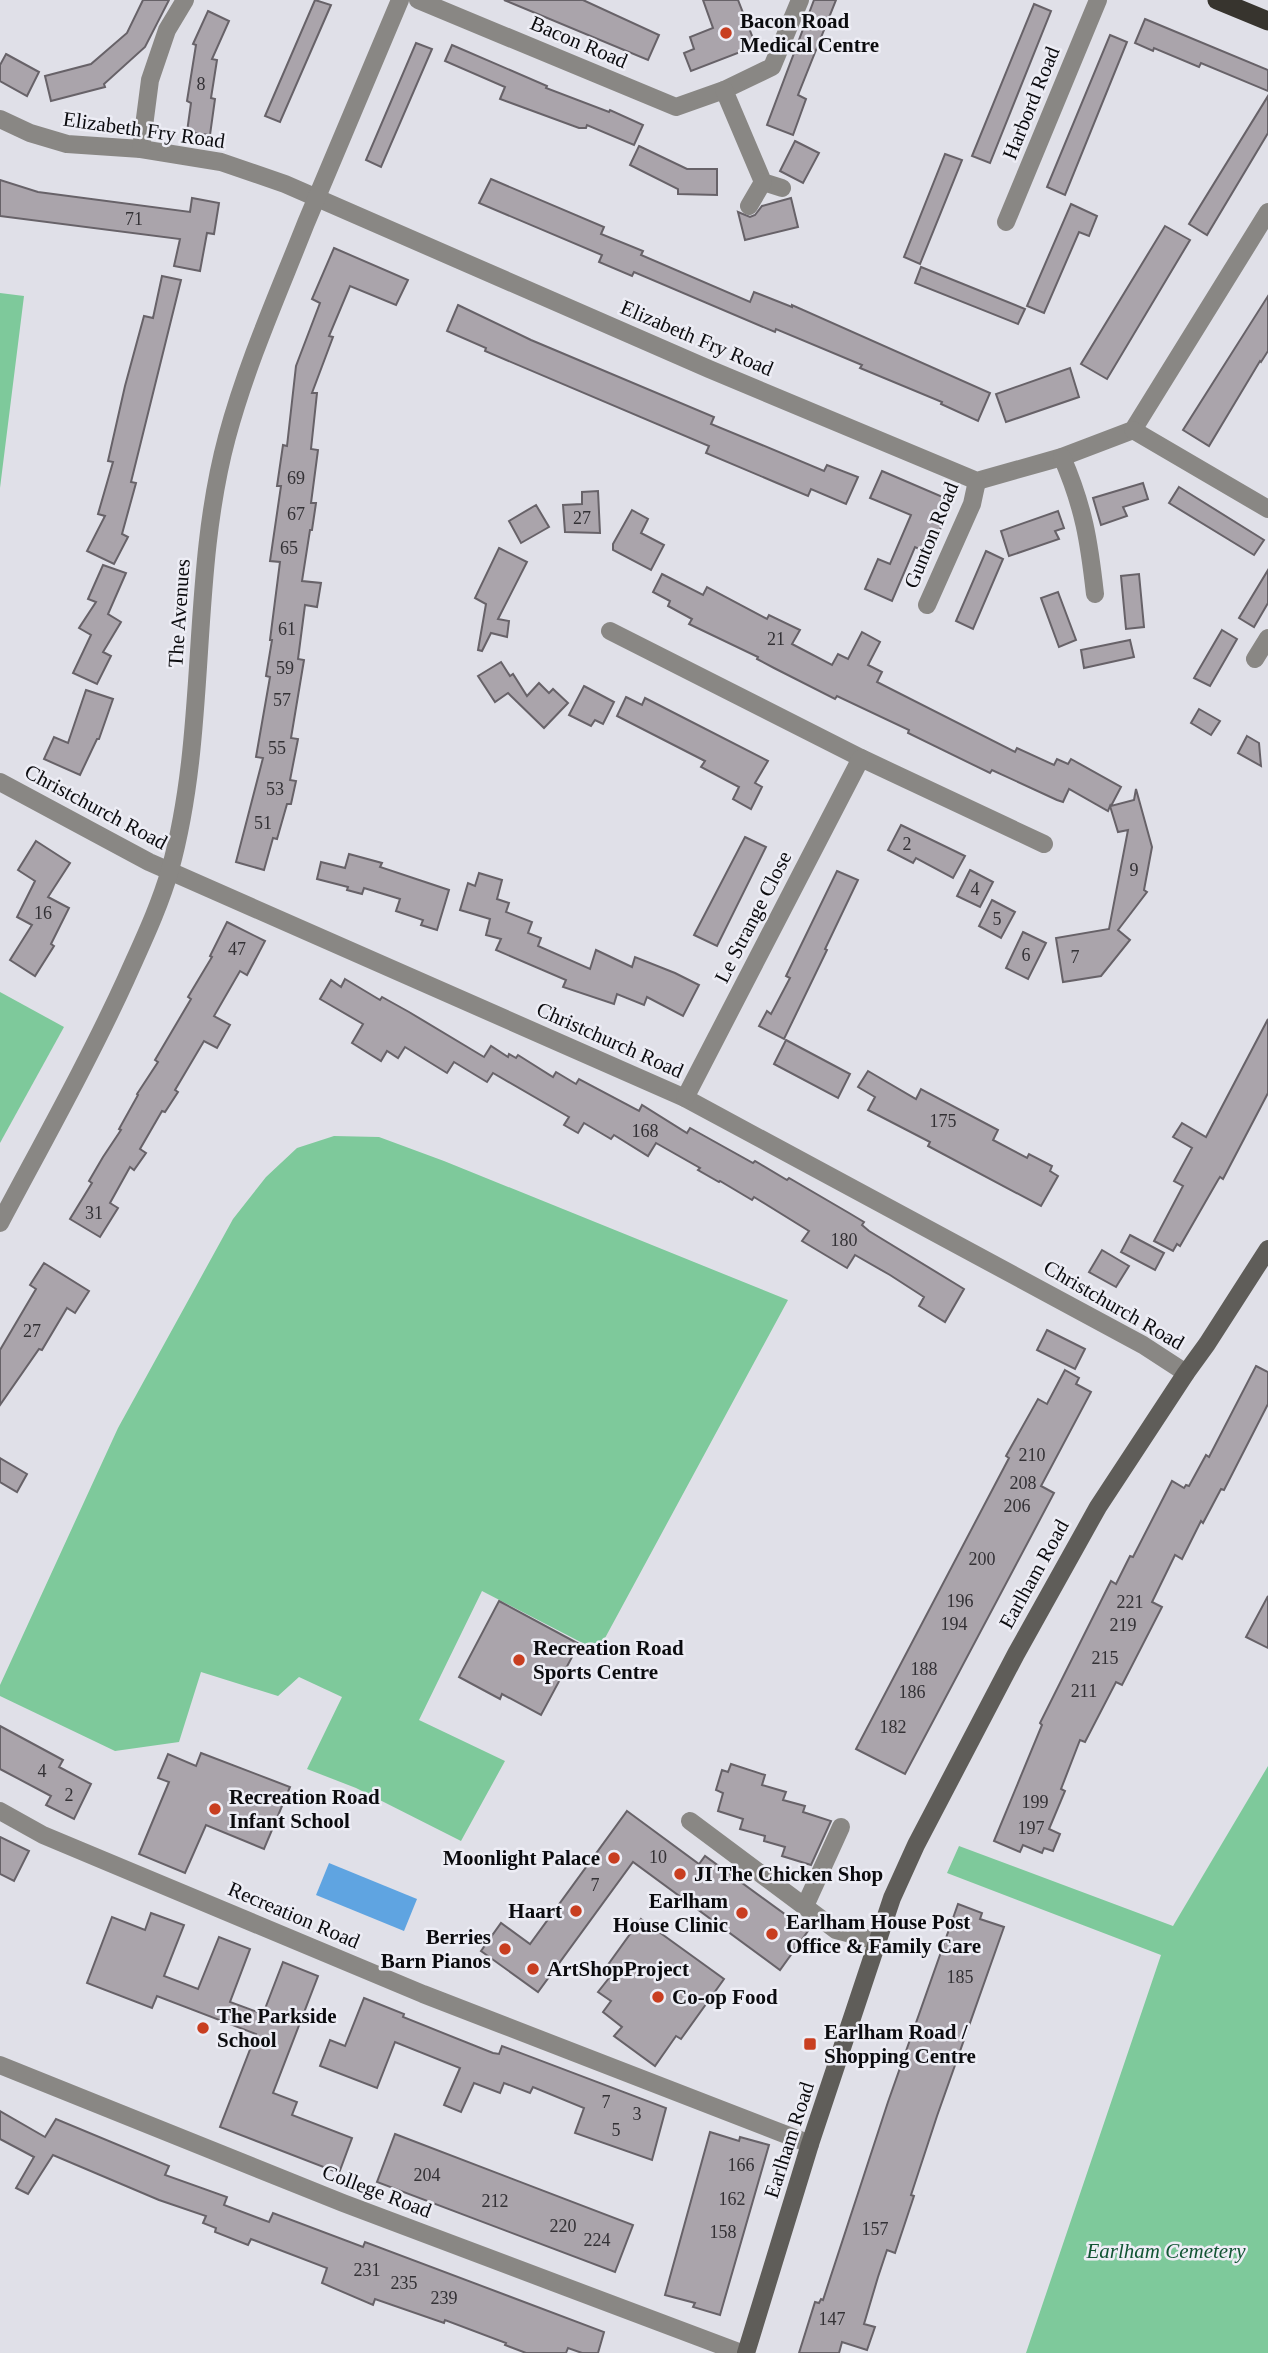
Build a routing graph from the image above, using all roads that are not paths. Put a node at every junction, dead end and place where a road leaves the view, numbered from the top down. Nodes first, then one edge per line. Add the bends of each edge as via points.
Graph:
1 (185, 0) edge
2 (401, 0) edge
3 (418, 0) edge
4 (800, 0) edge
5 (1098, 0) edge
6 (1216, 0) edge
7 (1268, 21) edge
8 (724, 90) junction
9 (0, 118) edge
10 (141, 149) junction
11 (763, 181) junction
12 (782, 188) dead end
13 (316, 197) junction
14 (749, 206) dead end
15 (1268, 212) edge
16 (1006, 222) dead end
17 (1133, 430) junction
18 (1062, 457) junction
19 (977, 481) junction
20 (1268, 509) edge
21 (1095, 594) dead end
22 (927, 606) dead end
23 (610, 631) dead end
24 (1268, 638) edge
25 (1255, 659) dead end
26 (861, 758) junction
27 (0, 782) edge
28 (1044, 844) dead end
29 (170, 870) junction
30 (685, 1098) junction
31 (0, 1223) edge
32 (1268, 1251) edge
33 (1186, 1373) junction
34 (0, 1811) edge
35 (690, 1821) dead end
36 (841, 1827) dead end
37 (805, 1906) junction
38 (877, 1941) junction
39 (0, 2064) edge
40 (810, 2144) junction
41 (744, 2353) edge

1 - 10 street via 167,30 150,80
2 - 13 street, The Avenues
3 - 8 street, Bacon Road via 676,107
4 - 8 street, Bacon Road via 772,67
5 - 16 street, Harbord Road
6 - 7 highway
8 - 11 street
9 - 10 street, Elizabeth Fry Road via 66,144
10 - 13 street, Elizabeth Fry Road via 221,162
11 - 12 street
11 - 14 street
13 - 19 street, Elizabeth Fry Road
13 - 29 street, The Avenues via 249,363 215,488 194,734
15 - 17 street
17 - 18 street
17 - 20 street
18 - 19 street
18 - 21 street via 1089,536
19 - 22 street, Gunton Road via 972,504
23 - 26 street
24 - 25 street
26 - 28 street
26 - 30 street, Le Strange Close
27 - 29 street, Christchurch Road
29 - 30 street, Christchurch Road
29 - 31 street, The Avenues via 112,1008
30 - 33 street, Christchurch Road via 1143,1345
32 - 33 main road, Earlham Road
33 - 38 main road, Earlham Road via 1098,1507 1016,1654 916,1845
34 - 40 street, Recreation Road via 51,1838 423,1994
35 - 37 street
36 - 37 street
37 - 38 street via 836,1930
38 - 40 main road, Earlham Road
39 - 41 street, College Road via 343,2203
40 - 41 main road, Earlham Road

